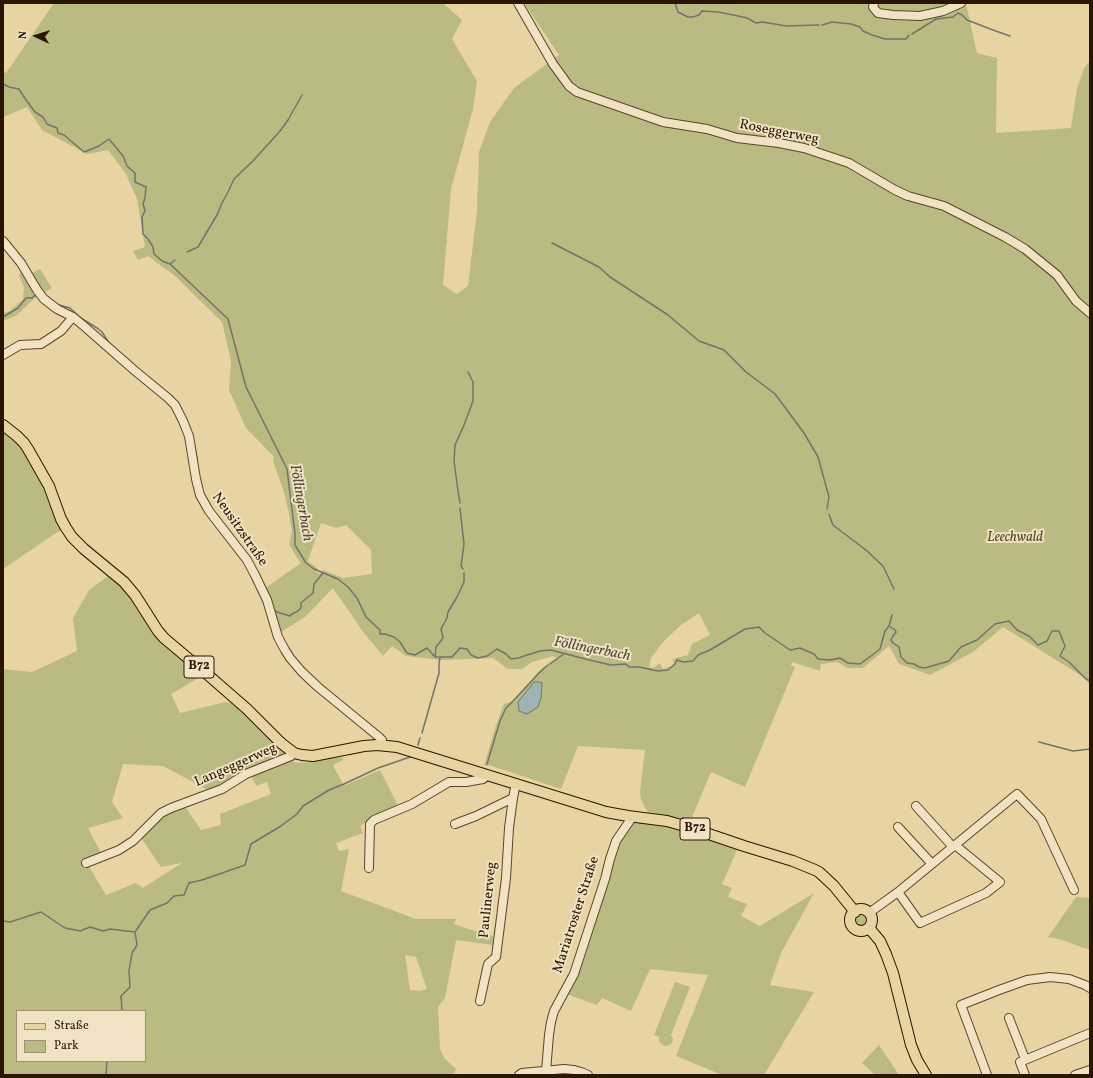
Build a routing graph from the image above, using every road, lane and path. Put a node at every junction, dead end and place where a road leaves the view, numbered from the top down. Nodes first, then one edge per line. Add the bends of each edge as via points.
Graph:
1 (518, 3) edge
2 (874, 3) edge
3 (961, 3) edge
4 (3, 242) edge
5 (1090, 313) edge
6 (73, 317) junction
7 (3, 355) edge
8 (3, 425) edge
9 (382, 745) junction
10 (294, 753) junction
11 (488, 775) junction
12 (516, 783) junction
13 (513, 798) junction
14 (916, 806) dead end
15 (633, 816) junction
16 (455, 824) dead end
17 (898, 827) dead end
18 (954, 846) junction
19 (86, 863) dead end
20 (932, 864) junction
21 (369, 868) dead end
22 (1074, 890) dead end
23 (898, 892) junction
24 (855, 912) junction
25 (869, 913) junction
26 (869, 928) junction
27 (1090, 988) edge
28 (480, 1001) dead end
29 (1009, 1018) dead end
30 (1090, 1033) edge
31 (1025, 1059) junction
32 (1090, 1070) edge
33 (546, 1071) junction
34 (519, 1075) edge
35 (588, 1075) edge
36 (926, 1075) edge
37 (987, 1075) edge
38 (1025, 1075) edge
39 (1075, 1075) edge

1 - 5 street, Roseggerweg via 553,64 569,86 577,92 663,122 707,129 737,138 804,148 849,163 895,190 944,206 1025,249 1057,275 1076,301
2 - 3 street via 873,7 878,13 920,16 943,11
4 - 6 street, Neusitzstraße via 21,263 40,294 49,303
6 - 7 street via 61,331 41,344 20,345
6 - 9 street, Neusitzstraße via 175,405 189,436 200,495 209,511 247,560 267,600 278,637 285,650 318,687 379,737
8 - 10 main road, B72 via 24,443 31,454 49,486 61,519 72,536 124,582 170,644 208,674
9 - 10 main road, B72 via 313,756
9 - 11 main road, B72
10 - 19 street, Langeggerweg via 246,774 222,789 161,813 138,837 119,850
11 - 12 main road, B72
11 - 21 street via 483,779 449,782 412,804 374,820 370,824
12 - 13 street, Paulinerweg
12 - 15 main road, B72 via 606,812
13 - 16 street
13 - 28 street, Paulinerweg via 496,957 488,964
14 - 18 street
15 - 24 main road, B72 via 688,827 810,867 834,886
15 - 33 street, Mariatroster Straße via 616,841 574,974 554,1011
17 - 20 street
18 - 20 street
18 - 22 street via 1017,794 1041,819
18 - 23 street via 1000,882 986,893 920,924
20 - 23 street
23 - 25 street
24 - 25 main road via 862,910
24 - 26 main road via 850,918 852,926 858,931
25 - 26 main road via 872,922
26 - 36 main road via 886,954 914,1053
27 - 37 street via 1069,979 1050,977 1027,980 961,1005
29 - 31 street
30 - 31 street
31 - 38 street via 1020,1062
32 - 39 street
33 - 34 street
33 - 35 street via 564,1069

